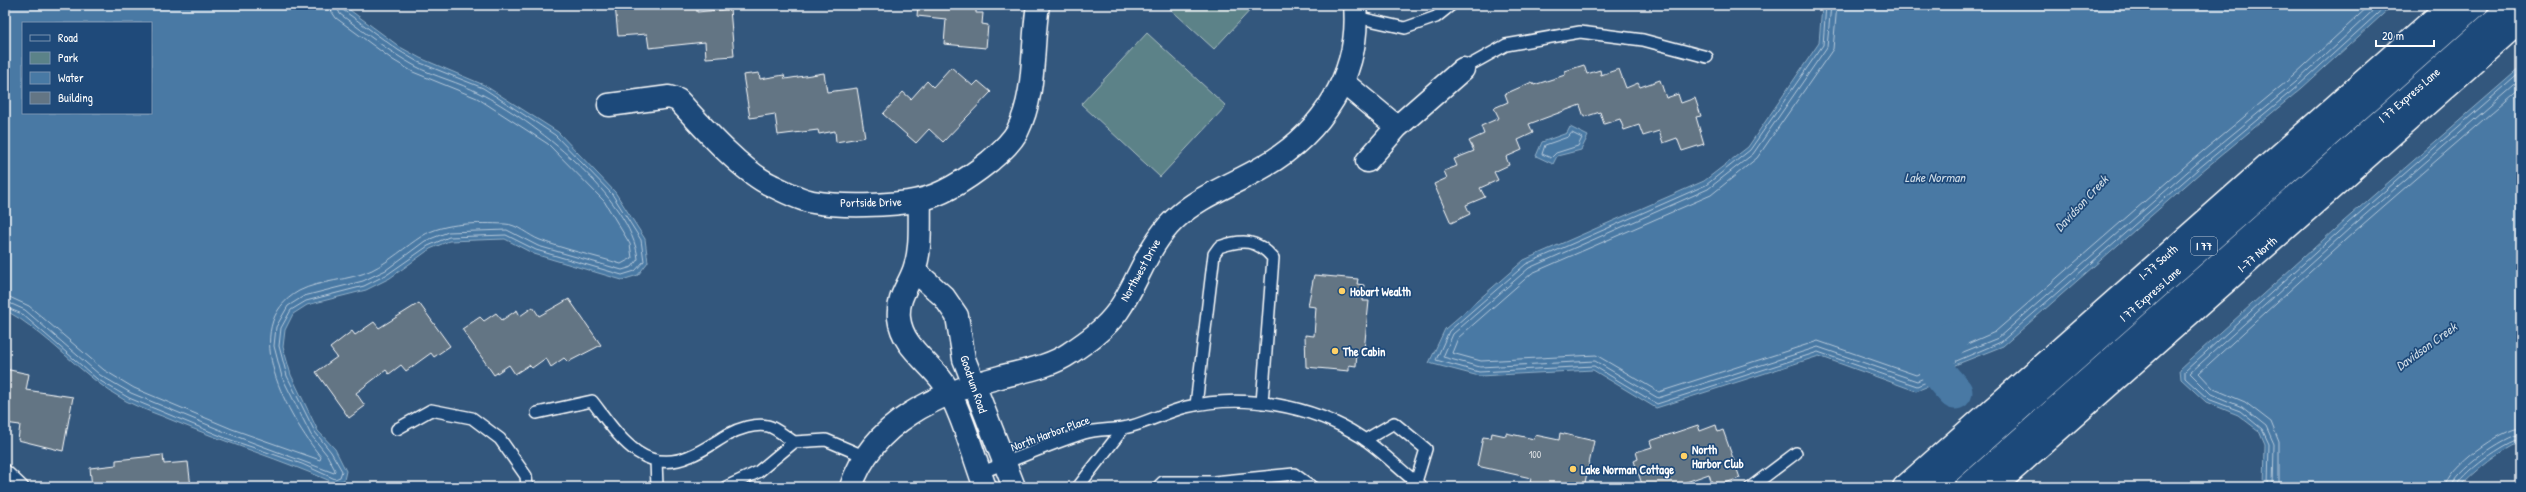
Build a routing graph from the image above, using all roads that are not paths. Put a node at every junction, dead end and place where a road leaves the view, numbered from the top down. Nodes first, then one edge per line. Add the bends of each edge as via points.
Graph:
1 (1038, 5) edge
2 (1451, 5) edge
3 (2449, 5) edge
4 (2477, 5) edge
5 (2511, 5) edge
6 (1355, 11) edge
7 (2521, 21) edge
8 (1707, 57) dead end
9 (1464, 69) joint
10 (1344, 82) junction
11 (609, 105) dead end
12 (1397, 127) junction
13 (1367, 161) dead end
14 (920, 200) junction
15 (914, 270) junction
16 (974, 384) junction
17 (950, 393) junction
18 (1262, 403) junction
19 (1196, 405) junction
20 (537, 413) dead end
21 (1123, 428) junction
22 (397, 429) dead end
23 (1363, 439) junction
24 (794, 442) junction
25 (1796, 453) dead end
26 (866, 457) junction
27 (656, 460) junction
28 (1003, 464) junction
29 (5, 470) edge
30 (1926, 479) edge
31 (982, 480) edge
32 (1216, 485) edge
33 (1419, 485) edge
34 (23, 487) edge
35 (527, 487) edge
36 (657, 487) edge
37 (726, 487) edge
38 (851, 487) edge
39 (1014, 487) edge
40 (1078, 487) edge
41 (1158, 487) edge
42 (1312, 487) edge
43 (1751, 487) edge
44 (1900, 487) edge
45 (1904, 487) edge
46 (1966, 487) edge
47 (1994, 487) edge

1 - 14 main road, Portside Drive via 1030,98 1016,133 1008,145 980,168 950,188
2 - 6 lane via 1436,17 1405,28
3 - 30 main road, I-77 South / I 77
4 - 30 main road, I 77 Express Lane / I 77
5 - 46 main road, I 77 Express Lane / I 77
6 - 10 main road, Northwest Drive via 1353,52
7 - 47 main road, I-77 North
8 - 9 lane via 1643,40 1580,32 1506,45
9 - 12 main road
10 - 12 main road
10 - 16 main road, Northwest Drive via 1318,122 1286,152 1263,168 1203,197 1174,220 1147,253 1118,311 1095,335 1068,355
11 - 14 main road, Portside Drive via 669,97 678,100 732,156 770,185 812,202 872,205
12 - 13 main road
14 - 15 main road, Goodrum Road via 919,238
15 - 16 main road, Goodrum Road via 944,297 957,316 964,359
15 - 17 main road, Goodrum Road via 900,297 901,329 913,349 936,373
16 - 17 main road, Northwest Drive
16 - 28 main road, Goodrum Road
17 - 26 main road, Northwest Drive via 898,421 881,437
17 - 31 main road, Goodrum Road
18 - 19 lane, North Harbor Place
18 - 19 lane via 1273,258 1265,248 1253,243 1234,242 1219,247 1214,254
18 - 23 lane, North Harbor Place via 1325,420
19 - 21 lane, North Harbor Place
20 - 27 lane via 592,400 623,442 643,456
21 - 28 lane, North Harbor Place via 1084,433
21 - 40 lane
22 - 35 lane via 431,410 472,418 500,439 526,476
23 - 33 lane, North Harbor Place
23 - 33 lane via 1394,423 1426,449
24 - 26 lane via 826,440
24 - 27 lane via 768,426 739,428 690,456 669,462
24 - 37 lane via 758,472
25 - 43 lane
26 - 38 main road, Northwest Drive
27 - 36 lane
28 - 31 lane, North Harbor Place
28 - 39 main road, Goodrum Road
29 - 34 lane
30 - 44 main road
30 - 45 main road, I-77 South / I 77
32 - 41 lane via 1163,482
32 - 42 lane via 1294,474

